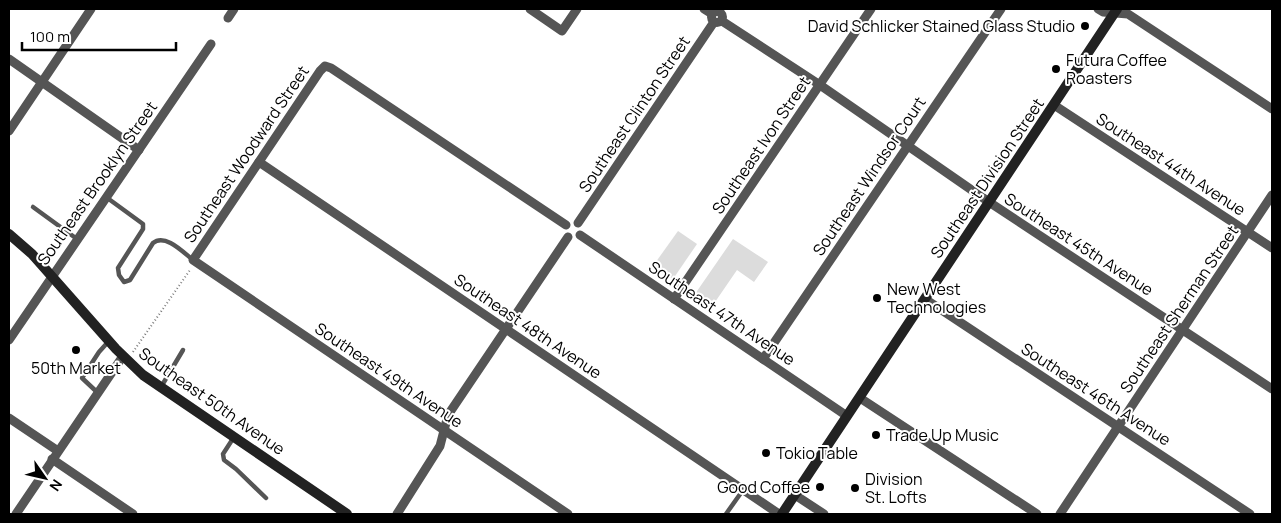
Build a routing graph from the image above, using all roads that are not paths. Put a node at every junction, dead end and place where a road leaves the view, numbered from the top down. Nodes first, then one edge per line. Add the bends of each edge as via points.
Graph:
1 (91, 9) edge
2 (234, 9) edge
3 (530, 9) edge
4 (577, 9) edge
5 (704, 9) edge
6 (871, 9) edge
7 (1000, 9) edge
8 (1098, 9) edge
9 (1116, 11) edge
10 (718, 16) edge
11 (228, 18) dead end
12 (211, 44) dead end
13 (9, 59) edge
14 (42, 82) junction
15 (820, 85) junction
16 (1054, 105) junction
17 (1272, 109) edge
18 (9, 131) edge
19 (907, 146) junction
20 (139, 150) junction
21 (259, 162) junction
22 (1272, 195) edge
23 (106, 197) junction
24 (989, 202) junction
25 (33, 207) dead end
26 (578, 222) junction
27 (566, 225) junction
28 (1248, 232) junction
29 (9, 234) edge
30 (580, 235) junction
31 (568, 237) junction
32 (78, 239) junction
33 (1272, 248) edge
34 (193, 260) junction
35 (51, 276) junction
36 (674, 299) junction
37 (925, 299) junction
38 (506, 329) junction
39 (1183, 330) junction
40 (9, 340) edge
41 (109, 341) junction
42 (183, 350) dead end
43 (123, 356) junction
44 (763, 359) junction
45 (160, 387) junction
46 (1272, 389) edge
47 (98, 393) junction
48 (860, 398) junction
49 (848, 416) junction
50 (9, 418) edge
51 (1118, 427) junction
52 (444, 430) junction
53 (234, 437) junction
54 (55, 455) junction
55 (743, 490) junction
56 (795, 495) junction
57 (266, 498) dead end
58 (16, 514) edge
59 (133, 514) edge
60 (347, 514) edge
61 (397, 514) edge
62 (568, 514) edge
63 (726, 514) edge
64 (781, 514) edge
65 (824, 514) edge
66 (1037, 514) edge
67 (1060, 514) edge
68 (1250, 514) edge

1 - 14 street
2 - 11 street
3 - 4 street via 562,31
5 - 10 street, Southeast 45th Avenue
6 - 15 street, Southeast Ivon Street
7 - 19 street, Southeast Windsor Court
8 - 9 street
9 - 16 main road, Southeast Division Street
9 - 17 street via 1128,14
10 - 15 street, Southeast 45th Avenue
10 - 26 street, Southeast Clinton Street
12 - 20 street, Southeast Brooklyn Street
13 - 14 street
14 - 18 street
14 - 20 street
15 - 19 street, Southeast 45th Avenue
15 - 36 street, Southeast Ivon Street
16 - 24 main road, Southeast Division Street
16 - 28 street, Southeast 44th Avenue
19 - 24 street, Southeast 45th Avenue
19 - 44 street, Southeast Windsor Court
20 - 23 street, Southeast Brooklyn Street
21 - 27 street, Southeast Woodward Street via 325,66
21 - 34 street, Southeast Woodward Street
21 - 38 street, Southeast 48th Avenue
22 - 28 street, Southeast Sherman Street
23 - 32 street, Southeast Brooklyn Street
23 - 34 lane via 143,224 118,268 124,282 130,280 158,239 164,239
24 - 37 main road, Southeast Division Street
24 - 39 street, Southeast 45th Avenue
25 - 32 lane
26 - 27 street via 571,221
26 - 30 street via 582,228
27 - 31 street via 564,232
28 - 33 street, Southeast 44th Avenue
28 - 39 street, Southeast Sherman Street
29 - 35 main road, Southeast 50th Avenue via 25,246
30 - 31 street
30 - 36 street, Southeast 47th Avenue
31 - 38 street
32 - 35 street, Southeast Brooklyn Street
34 - 52 street, Southeast 49th Avenue
35 - 40 street, Southeast Brooklyn Street
35 - 41 main road, Southeast 50th Avenue
36 - 44 street, Southeast 47th Avenue
37 - 48 main road, Southeast Division Street
37 - 51 street, Southeast 46th Avenue
38 - 52 street via 448,415
38 - 55 street, Southeast 48th Avenue
39 - 46 street, Southeast 45th Avenue
39 - 51 street, Southeast Sherman Street
41 - 43 main road, Southeast 50th Avenue
41 - 47 lane via 82,378
42 - 45 lane
43 - 45 main road, Southeast 50th Avenue
43 - 47 street
44 - 49 street, Southeast 47th Avenue
45 - 53 main road, Southeast 50th Avenue
47 - 54 street
48 - 49 main road, Southeast Division Street
48 - 66 street
49 - 56 main road, Southeast Division Street
50 - 54 street
51 - 67 street, Southeast Sherman Street
51 - 68 street, Southeast 46th Avenue
52 - 61 street via 440,446
52 - 62 street, Southeast 49th Avenue
53 - 57 lane via 223,454 224,460
53 - 60 main road, Southeast 50th Avenue
54 - 58 street
54 - 59 street
55 - 63 lane
55 - 64 street, Southeast 48th Avenue
56 - 64 main road, Southeast Division Street
56 - 65 street

